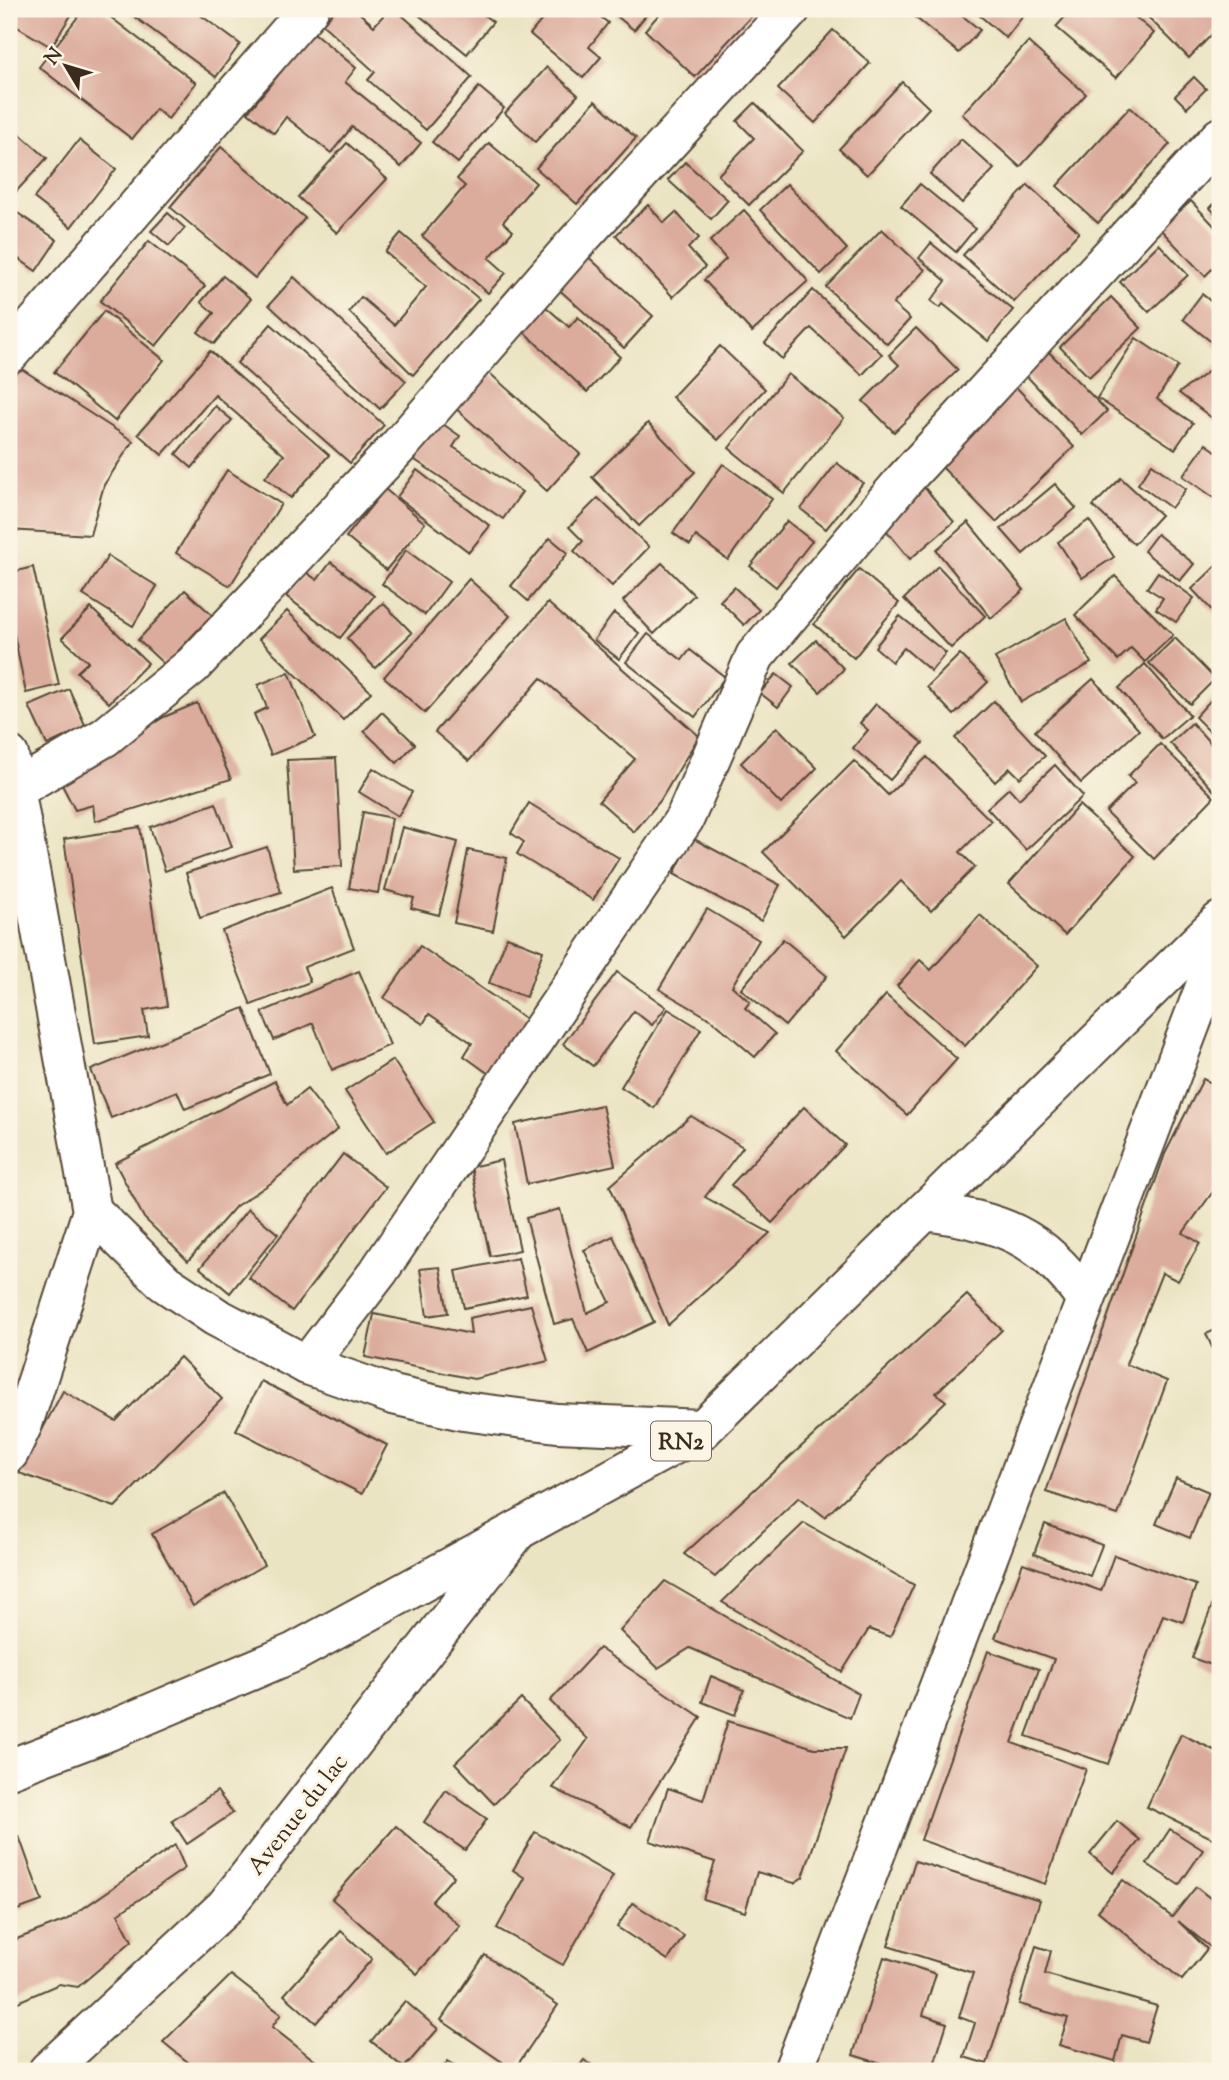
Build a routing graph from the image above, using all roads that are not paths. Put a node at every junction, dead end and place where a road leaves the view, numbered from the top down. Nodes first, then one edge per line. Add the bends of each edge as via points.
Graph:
1 (309, 9) edge
2 (791, 9) edge
3 (1220, 137) edge
4 (9, 354) edge
5 (12, 772) edge
6 (1220, 921) edge
7 (1220, 947) edge
8 (92, 1211) junction
9 (925, 1211) junction
10 (1086, 1298) junction
11 (307, 1365) junction
12 (703, 1429) junction
13 (9, 1453) edge
14 (519, 1530) junction
15 (9, 1769) edge
16 (48, 2071) edge
17 (793, 2071) edge

1 - 4 main road
2 - 5 main road via 574,245 399,446 193,665 105,737
3 - 11 main road via 905,480 755,656 685,818 379,1271
5 - 8 main road
6 - 9 main road, RN2
7 - 10 main road
8 - 11 main road via 166,1283 216,1317
8 - 13 main road via 23,1424
9 - 10 main road via 1007,1229 1065,1270
9 - 12 main road, RN2
10 - 17 main road
11 - 12 main road via 393,1395 463,1411 557,1423
12 - 14 main road, RN2
14 - 15 main road, RN2 via 295,1652
14 - 16 main road, Avenue du lac via 225,1907

